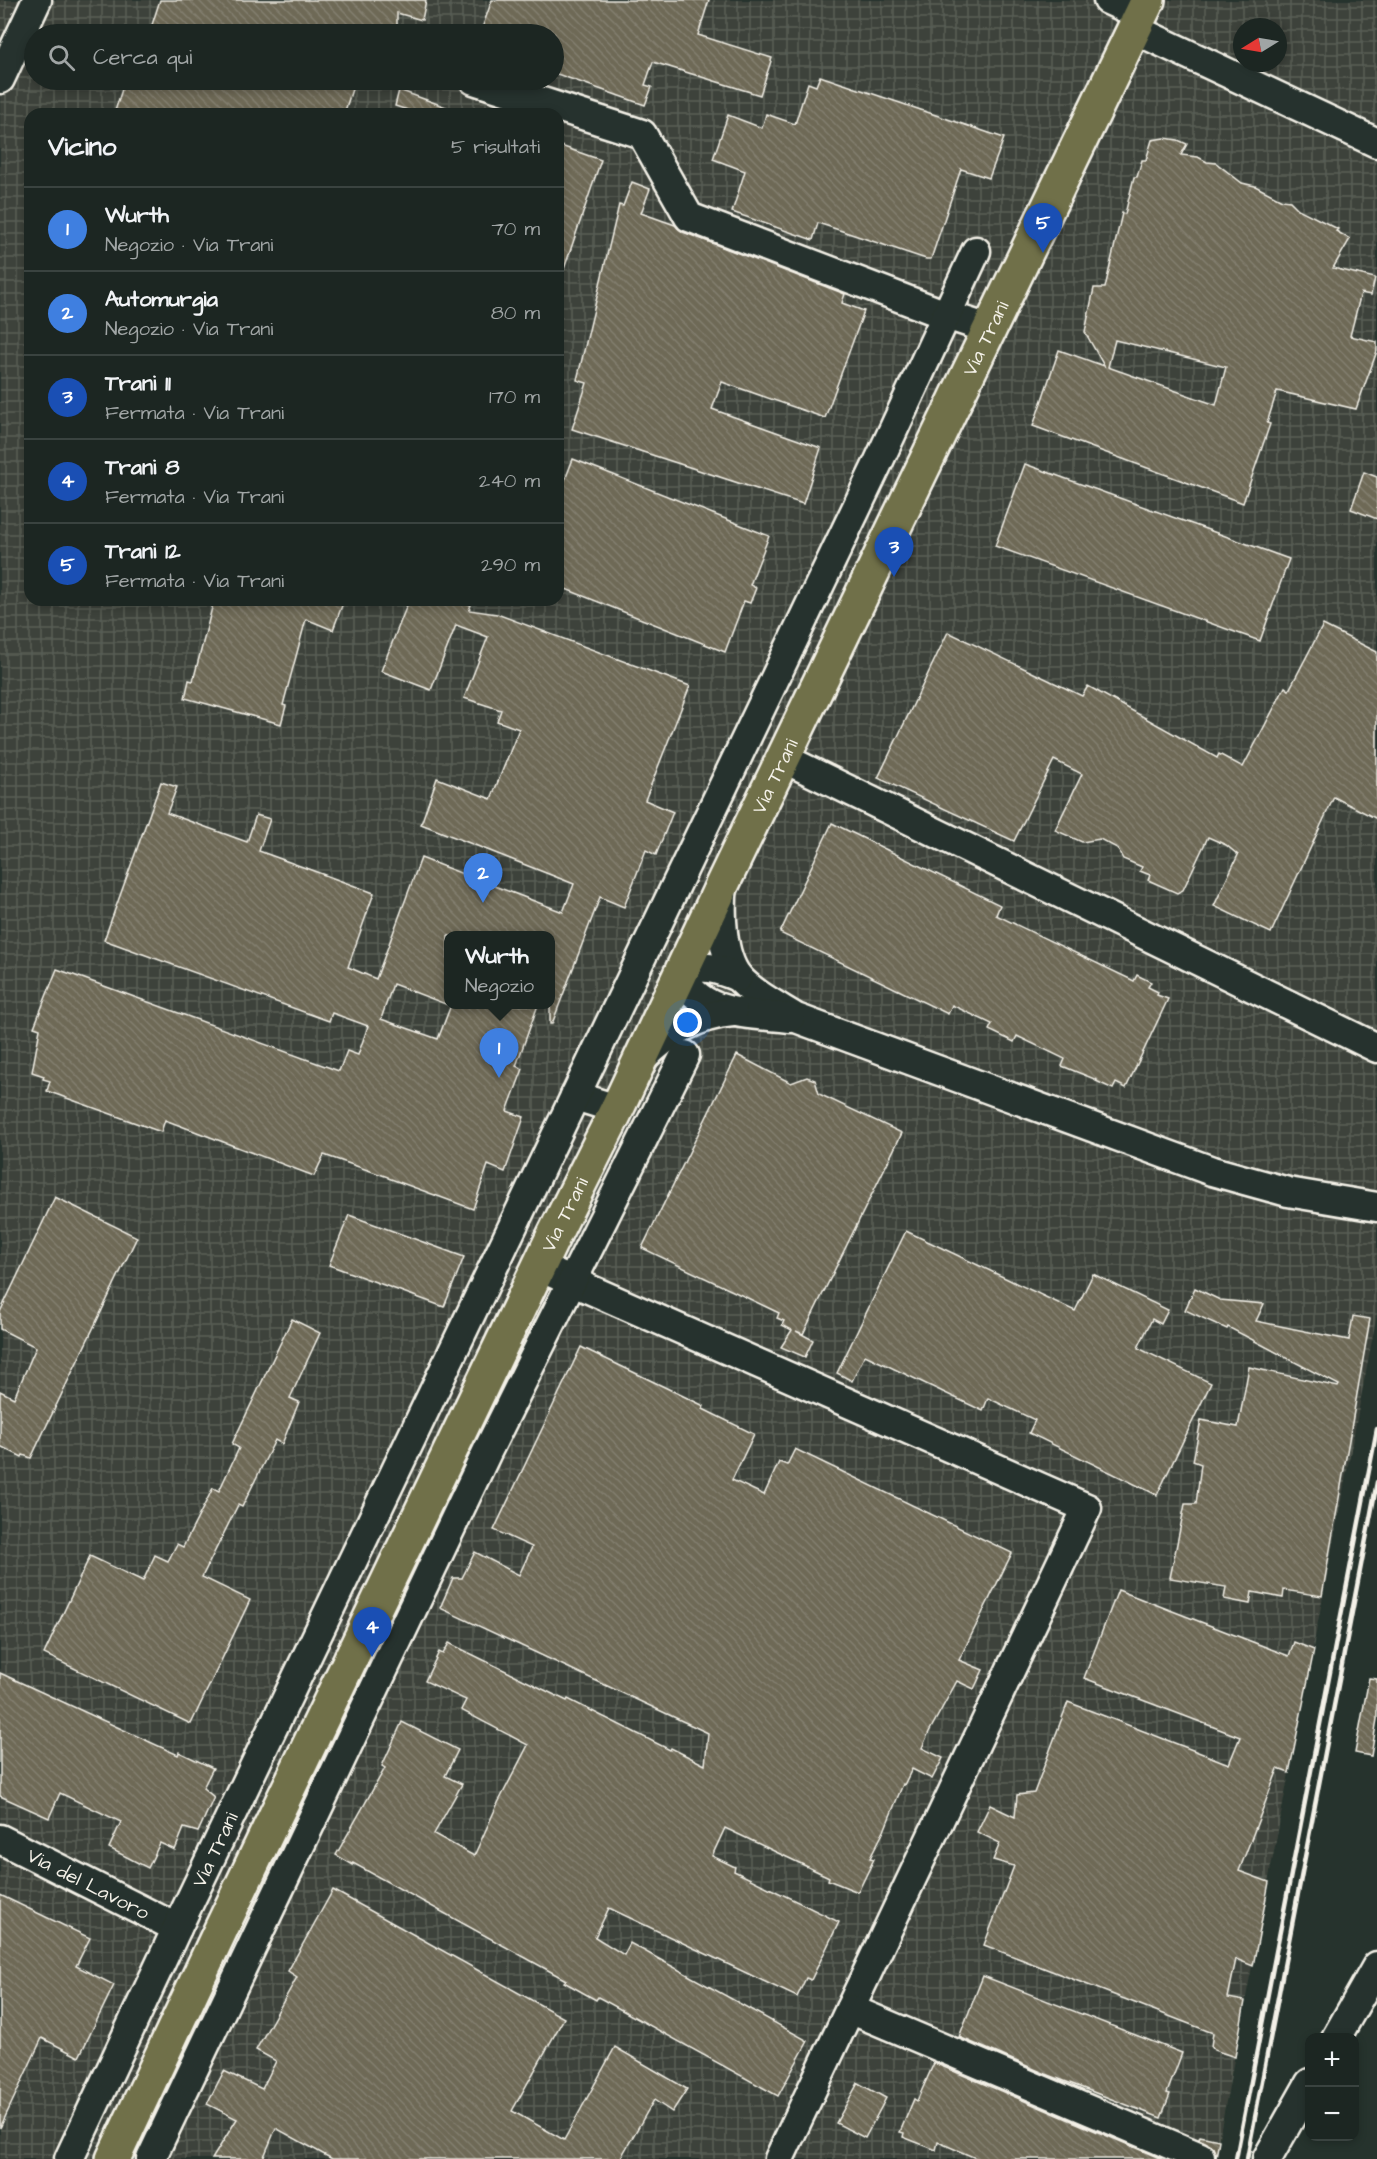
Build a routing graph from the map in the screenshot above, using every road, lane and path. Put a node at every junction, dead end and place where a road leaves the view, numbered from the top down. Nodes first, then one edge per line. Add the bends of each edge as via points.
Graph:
1 (37, 0) edge
2 (1108, 0) edge
3 (1141, 15) edge
4 (26, 24) edge
5 (24, 28) edge
6 (0, 79) edge
7 (505, 90) edge
8 (561, 108) edge
9 (564, 109) edge
10 (1377, 143) edge
11 (976, 251) dead end
12 (946, 315) junction
13 (989, 329) junction
14 (783, 758) junction
15 (719, 794) junction
16 (759, 808) junction
17 (723, 883) junction
18 (681, 972) junction
19 (738, 977) junction
20 (740, 1011) junction
21 (795, 1018) junction
22 (1377, 1048) edge
23 (685, 1055) dead end
24 (639, 1062) junction
25 (575, 1096) junction
26 (617, 1109) junction
27 (1377, 1208) edge
28 (539, 1267) junction
29 (573, 1282) junction
30 (362, 1541) junction
31 (401, 1553) junction
32 (370, 1618) junction
33 (403, 1629) junction
34 (0, 1839) edge
35 (177, 1928) junction
36 (1377, 1966) edge
37 (850, 2009) junction
38 (1338, 2033) edge
39 (1308, 2087) edge
40 (69, 2159) edge
41 (113, 2159) edge
42 (151, 2159) edge
43 (779, 2159) edge
44 (1200, 2159) edge
45 (1267, 2159) edge

1 - 4 street
2 - 3 street
3 - 10 street
3 - 13 main road, Via Trani
5 - 6 street
7 - 8 street
9 - 12 street via 642,134 689,218
11 - 12 street, Via Trani
12 - 13 street
12 - 15 street, Via Trani
13 - 14 main road, Via Trani
14 - 16 main road, Via Trani
14 - 22 street
15 - 16 street
15 - 25 street, Via Trani
16 - 17 main road, Via Trani
17 - 18 main road, Via Trani
17 - 19 street via 723,930
18 - 19 street via 708,968
18 - 20 street via 688,988 703,1001
18 - 24 main road, Via Trani
19 - 21 street
20 - 21 street
20 - 24 street via 693,1021 671,1033
21 - 27 street via 1246,1182
23 - 29 street
24 - 26 main road, Via Trani
25 - 26 street
25 - 30 street, Via Trani
26 - 28 main road, Via Trani
28 - 29 street
28 - 31 main road, Via Trani
29 - 33 street
29 - 37 street via 1087,1508
30 - 31 street
30 - 35 street, Via Trani
31 - 32 main road, Via Trani
32 - 33 street
32 - 41 main road, Via Trani
33 - 42 street
34 - 35 street, Via del Lavoro
35 - 40 street, Via Trani
36 - 38 street
37 - 43 street
37 - 44 street
39 - 45 street

